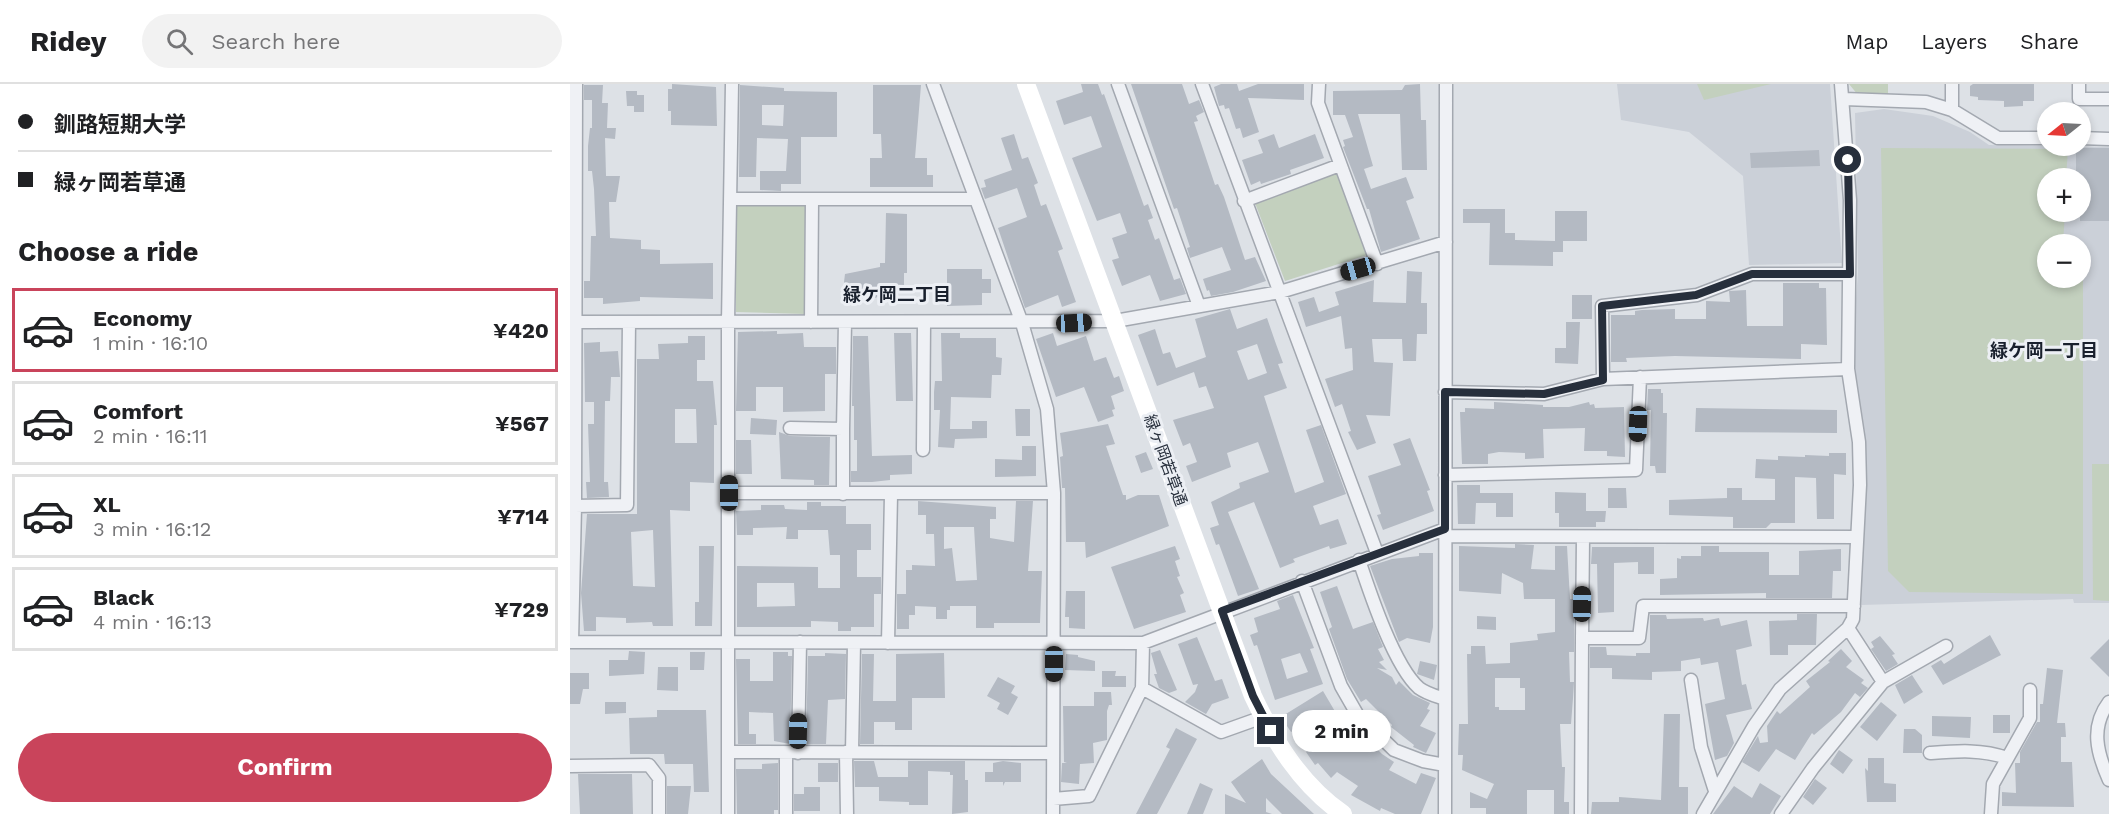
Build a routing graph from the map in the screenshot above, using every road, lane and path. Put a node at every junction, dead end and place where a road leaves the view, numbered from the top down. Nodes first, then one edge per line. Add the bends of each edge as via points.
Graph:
1 (576, 84) edge
2 (732, 84) edge
3 (933, 84) edge
4 (1026, 84) edge
5 (1118, 84) edge
6 (1203, 84) edge
7 (1319, 84) edge
8 (1446, 84) edge
9 (1841, 84) edge
10 (1952, 84) edge
11 (2079, 84) edge
12 (1844, 99) junction
13 (2109, 99) edge
14 (1952, 110) junction
15 (2037, 138) edge
16 (2091, 138) edge
17 (2109, 139) edge
18 (1340, 165) junction
19 (573, 175) edge
20 (731, 199) junction
21 (974, 199) junction
22 (812, 201) junction
23 (1244, 201) junction
24 (1446, 242) junction
25 (1377, 264) junction
26 (1850, 274) junction
27 (1280, 292) junction
28 (1199, 306) junction
29 (1115, 321) junction
30 (573, 322) edge
31 (629, 322) junction
32 (728, 322) junction
33 (811, 322) junction
34 (845, 322) junction
35 (924, 322) junction
36 (1022, 323) junction
37 (1848, 369) junction
38 (1640, 377) junction
39 (1603, 380) junction
40 (1445, 392) junction
41 (790, 428) dead end
42 (843, 429) junction
43 (923, 450) dead end
44 (1445, 476) junction
45 (729, 493) junction
46 (1054, 493) junction
47 (843, 494) junction
48 (891, 495) junction
49 (575, 506) junction
50 (1445, 532) junction
51 (1857, 537) junction
52 (1583, 538) junction
53 (1377, 553) junction
54 (1359, 560) junction
55 (1302, 581) junction
56 (1854, 606) junction
57 (1222, 611) junction
58 (1848, 628) junction
59 (1582, 639) junction
60 (571, 642) edge
61 (729, 642) junction
62 (800, 642) junction
63 (1054, 642) junction
64 (854, 643) junction
65 (888, 643) junction
66 (1143, 643) junction
67 (1946, 646) dead end
68 (1691, 680) dead end
69 (1883, 682) junction
70 (1142, 688) junction
71 (2030, 690) dead end
72 (1445, 699) junction
73 (2109, 702) edge
74 (1263, 717) junction
75 (729, 752) junction
76 (849, 752) junction
77 (792, 753) junction
78 (1053, 753) junction
79 (1930, 753) dead end
80 (2007, 758) junction
81 (1445, 765) junction
82 (570, 766) edge
83 (2109, 780) edge
84 (1715, 791) junction
85 (1053, 799) junction
86 (659, 814) edge
87 (728, 814) edge
88 (786, 814) edge
89 (847, 814) edge
90 (1053, 814) edge
91 (1343, 814) edge
92 (1445, 814) edge
93 (1581, 814) edge
94 (1703, 814) edge
95 (1781, 814) edge
96 (1991, 814) edge

1 - 19 street
2 - 20 street
3 - 21 street
4 - 29 street, 緑ヶ岡若草通
5 - 28 street
6 - 23 street
7 - 18 street via 1318,103
8 - 24 street
9 - 12 street
10 - 14 street
11 - 13 street via 2079,99
12 - 14 street via 1926,102
12 - 26 street
14 - 15 street via 1998,138
16 - 17 street
18 - 23 street
18 - 25 street
19 - 30 street
20 - 22 street
20 - 32 street
21 - 22 street
21 - 36 street
22 - 33 street
23 - 27 street
24 - 25 street
24 - 40 street
25 - 27 street
26 - 37 street
26 - 39 street via 1752,274 1696,295 1602,306
27 - 28 street
27 - 53 street
28 - 29 street
29 - 36 street
29 - 57 street, 緑ヶ岡若草通
30 - 31 street
30 - 49 street
31 - 32 street
31 - 49 street via 627,505
32 - 33 street
32 - 45 street
33 - 34 street
34 - 35 street
34 - 42 street
35 - 36 street
35 - 43 street
36 - 46 street via 1047,409
37 - 38 street
37 - 51 street via 1859,442
38 - 39 street
38 - 44 street via 1636,470
39 - 40 street via 1544,394
40 - 44 street
41 - 42 street
42 - 47 street
44 - 50 street
45 - 47 street
45 - 61 street
46 - 48 street
46 - 63 street
47 - 48 street
48 - 65 street
49 - 60 street
50 - 52 street
50 - 53 street
50 - 72 street
51 - 52 street
51 - 56 street
52 - 59 street
53 - 54 street
54 - 55 street
54 - 72 street via 1378,613 1403,664 1417,686 1427,694
55 - 57 street
55 - 81 street via 1341,686 1357,714 1394,750
56 - 58 street
56 - 59 street via 1643,606 1639,638
57 - 66 street
57 - 74 street, 緑ヶ岡若草通
58 - 69 street
58 - 84 street via 1780,689
59 - 93 street
60 - 61 street
61 - 62 street
61 - 75 street
62 - 64 street
62 - 77 street
63 - 65 street
63 - 66 street
63 - 78 street
64 - 65 street
64 - 76 street
66 - 70 street
67 - 69 street
68 - 84 street via 1701,747
69 - 95 street
70 - 74 street via 1221,732
70 - 85 street via 1089,796
71 - 80 street via 2030,718
72 - 81 street
73 - 83 street via 2099,715 2097,729 2098,757
74 - 91 street, 緑ヶ岡若草通 via 1287,759 1312,788
75 - 77 street
75 - 87 street
76 - 77 street
76 - 78 street
76 - 89 street
77 - 88 street
78 - 85 street
79 - 80 street via 1960,750
80 - 96 street via 1993,784
81 - 92 street
82 - 86 street via 649,765 658,778
84 - 94 street
85 - 90 street

